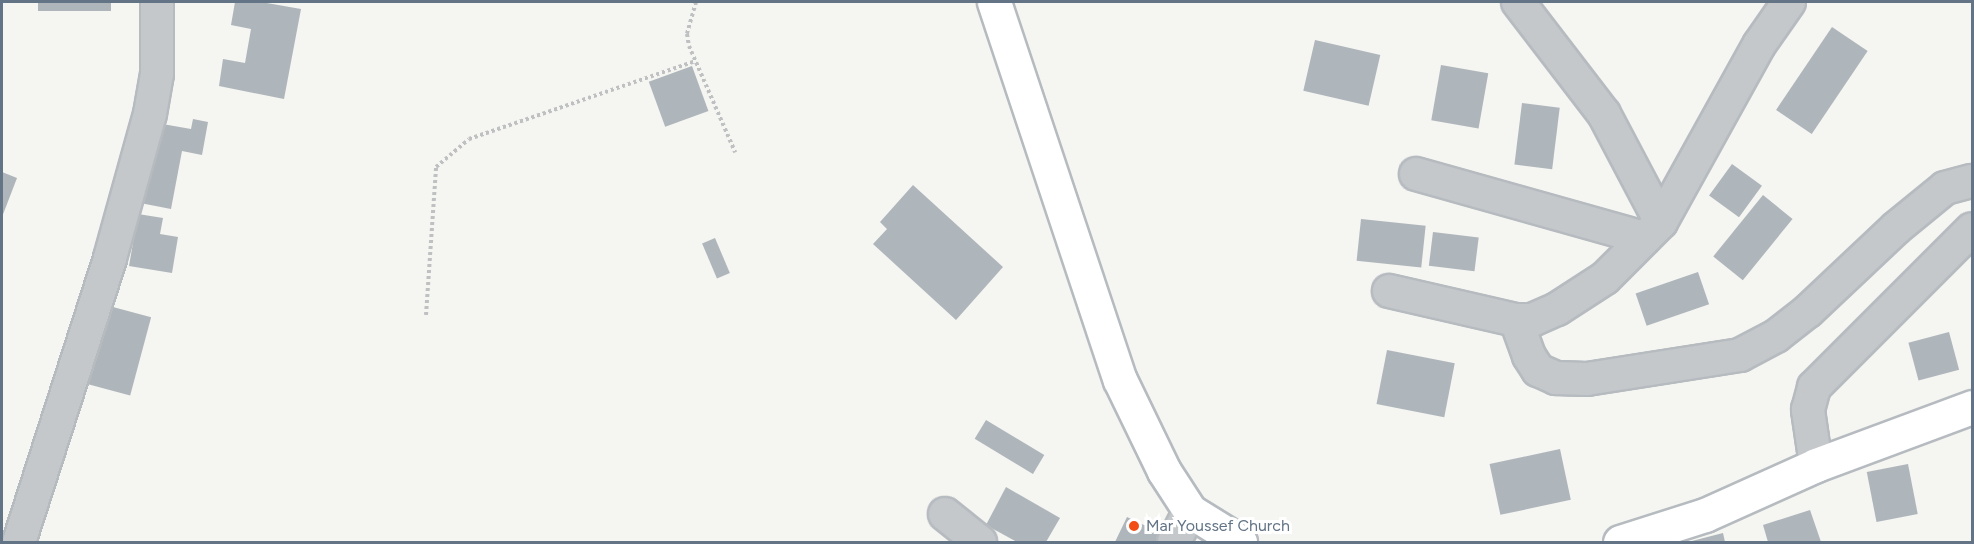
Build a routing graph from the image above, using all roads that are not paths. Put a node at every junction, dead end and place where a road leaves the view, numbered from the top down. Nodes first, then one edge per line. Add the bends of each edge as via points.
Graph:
1 (157, 2) edge
2 (994, 2) edge
3 (1518, 2) edge
4 (1789, 2) edge
5 (1416, 174) dead end
6 (1972, 181) edge
7 (1972, 229) edge
8 (1653, 230) junction
9 (1389, 291) dead end
10 (1516, 320) junction
11 (1972, 407) edge
12 (1816, 465) junction
13 (1190, 511) junction
14 (945, 514) dead end
15 (19, 543) edge
16 (980, 543) edge
17 (1174, 543) edge
18 (1240, 543) edge
19 (1620, 543) edge

1 - 15 street via 157,74 150,114 110,258
2 - 13 street via 1120,380 1164,471
3 - 8 street via 1604,114
4 - 8 street
5 - 8 street
6 - 10 street via 1945,188 1808,310 1776,336 1740,355 1629,375 1556,378 1538,370
7 - 12 street via 1814,387 1808,410
8 - 10 street via 1605,278 1532,320
9 - 10 street
11 - 12 street
12 - 19 street via 1705,515
13 - 17 street
13 - 18 street
14 - 16 street

